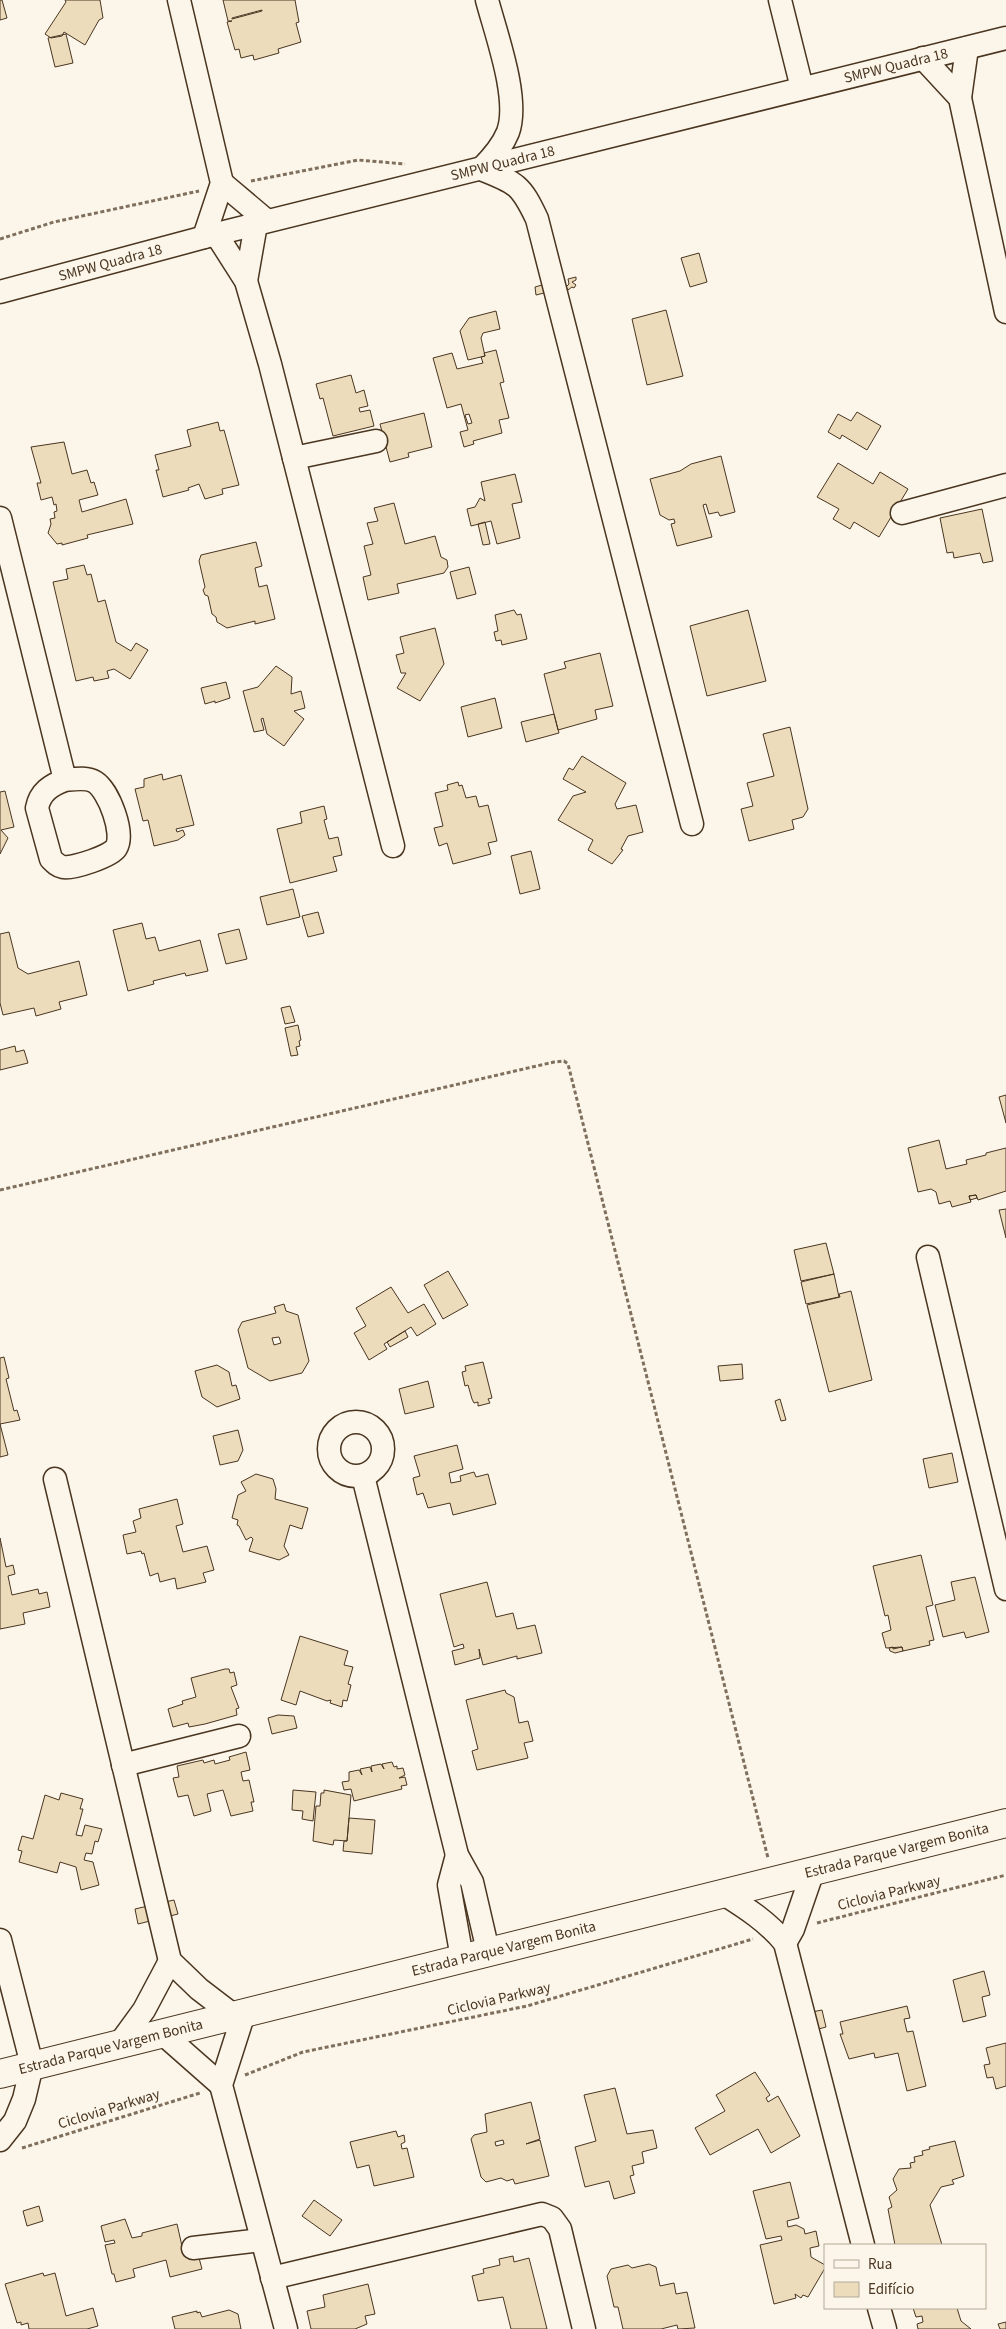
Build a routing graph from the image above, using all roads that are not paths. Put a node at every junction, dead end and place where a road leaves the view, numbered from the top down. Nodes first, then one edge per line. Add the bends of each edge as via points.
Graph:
1 (178, 0) edge
2 (487, 0) edge
3 (780, 0) edge
4 (1006, 38) edge
5 (966, 48) junction
6 (923, 58) junction
7 (802, 88) junction
8 (960, 98) junction
9 (481, 170) junction
10 (223, 185) junction
11 (262, 223) junction
12 (210, 235) junction
13 (246, 281) junction
14 (0, 292) edge
15 (1006, 312) edge
16 (376, 441) dead end
17 (294, 458) junction
18 (1006, 485) edge
19 (902, 513) dead end
20 (0, 518) edge
21 (65, 780) dead end
22 (692, 824) dead end
23 (393, 846) dead end
24 (928, 1257) dead end
25 (363, 1476) dead end
26 (56, 1479) dead end
27 (1006, 1589) edge
28 (239, 1736) dead end
29 (123, 1765) junction
30 (1006, 1823) edge
31 (457, 1855) junction
32 (813, 1871) junction
33 (724, 1894) junction
34 (785, 1935) junction
35 (0, 1940) edge
36 (488, 1951) junction
37 (462, 1958) junction
38 (170, 1961) junction
39 (238, 2014) junction
40 (162, 2033) junction
41 (120, 2043) junction
42 (32, 2065) junction
43 (0, 2074) edge
44 (221, 2085) junction
45 (9, 2145) edge
46 (262, 2240) junction
47 (863, 2244) edge
48 (193, 2248) dead end
49 (272, 2278) junction
50 (879, 2309) edge
51 (286, 2329) edge
52 (584, 2329) edge
53 (885, 2329) edge

1 - 10 street
2 - 9 street via 511,95 509,129 499,150
3 - 7 street
4 - 5 street, SMPW Quadra 18
5 - 6 street, SMPW Quadra 18
5 - 8 street
6 - 7 street, SMPW Quadra 18
6 - 8 street
7 - 9 street, SMPW Quadra 18
8 - 15 street
9 - 11 street, SMPW Quadra 18
9 - 22 street via 511,180 518,186 537,219
10 - 11 street
10 - 12 street
11 - 12 street, SMPW Quadra 18
11 - 13 street
12 - 13 street
12 - 14 street, SMPW Quadra 18
13 - 17 street
16 - 17 street
17 - 23 street
18 - 19 street
20 - 21 street
24 - 27 street
25 - 31 street
26 - 29 street
28 - 29 street
29 - 38 street
30 - 32 main road, Estrada Parque Vargem Bonita
31 - 36 street via 472,1882
31 - 37 street via 449,1885
32 - 33 main road, Estrada Parque Vargem Bonita
32 - 34 street
33 - 34 street
33 - 36 main road, Estrada Parque Vargem Bonita
34 - 47 street
35 - 42 street
36 - 37 main road, Estrada Parque Vargem Bonita
37 - 39 main road, Estrada Parque Vargem Bonita
38 - 39 street via 199,1989
38 - 41 street via 144,2010
39 - 40 main road, Estrada Parque Vargem Bonita
39 - 44 street
40 - 41 main road, Estrada Parque Vargem Bonita
40 - 44 street
41 - 42 main road, Estrada Parque Vargem Bonita
42 - 43 main road, Estrada Parque Vargem Bonita
42 - 45 street
44 - 46 street
46 - 48 street
46 - 49 street
49 - 51 street
49 - 52 street via 542,2214 552,2218 560,2229
50 - 53 street

